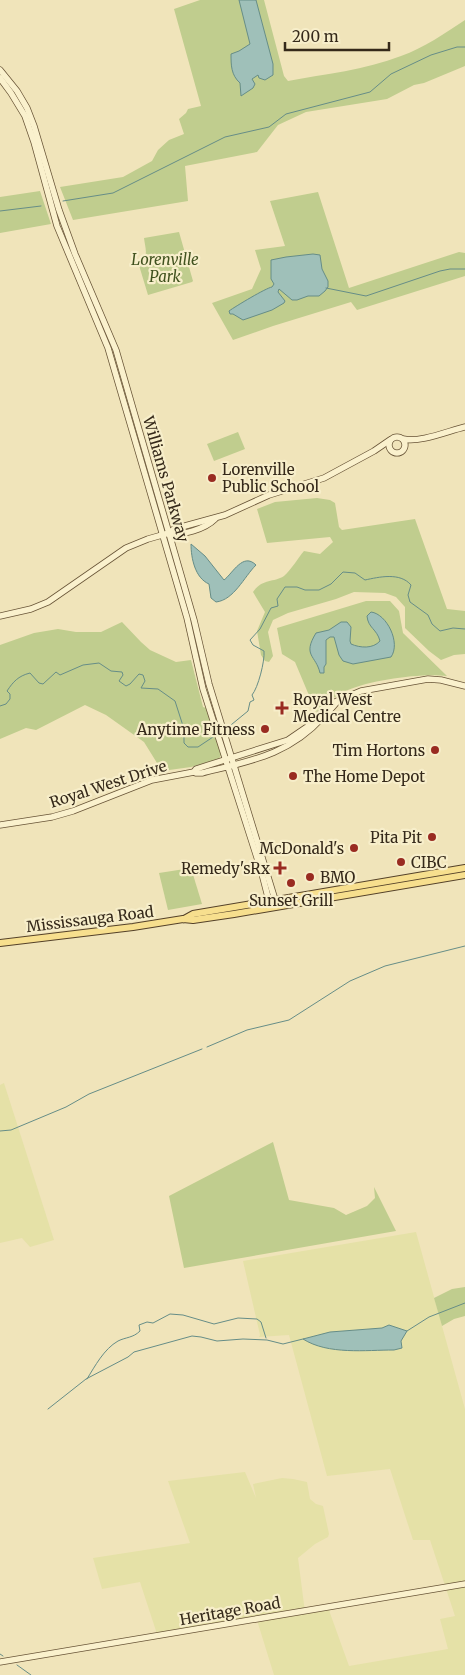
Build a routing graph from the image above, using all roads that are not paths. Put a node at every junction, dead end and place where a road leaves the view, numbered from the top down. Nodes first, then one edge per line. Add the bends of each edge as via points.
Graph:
1 (0, 70) edge
2 (0, 78) edge
3 (465, 427) edge
4 (403, 439) junction
5 (419, 439) junction
6 (390, 440) junction
7 (405, 447) junction
8 (391, 450) junction
9 (374, 451) junction
10 (165, 534) junction
11 (0, 616) edge
12 (465, 686) edge
13 (230, 762) junction
14 (0, 825) edge
15 (465, 868) edge
16 (465, 875) edge
17 (273, 904) junction
18 (0, 943) edge
19 (465, 1584) edge
20 (0, 1662) edge

1 - 10 street, Williams Parkway via 17,91 30,117 66,230 116,350
2 - 10 street, Williams Parkway via 28,122 57,226 108,348
3 - 5 street
4 - 5 street
4 - 6 street via 398,436
4 - 7 street
5 - 7 street
6 - 8 street
6 - 9 street
7 - 8 street via 399,453
8 - 9 street
9 - 10 street via 324,478
10 - 11 street via 126,548 48,602
10 - 13 street, Williams Parkway via 186,618
12 - 13 street, Royal West Drive via 441,680 418,680 354,693 336,703 294,744 276,752
13 - 14 street, Royal West Drive via 152,780 52,817
13 - 17 street, Williams Parkway
15 - 17 main road, Mississauga Road
16 - 17 main road, Mississauga Road
17 - 18 main road, Mississauga Road via 193,914 183,919 132,927
19 - 20 street, Heritage Road

